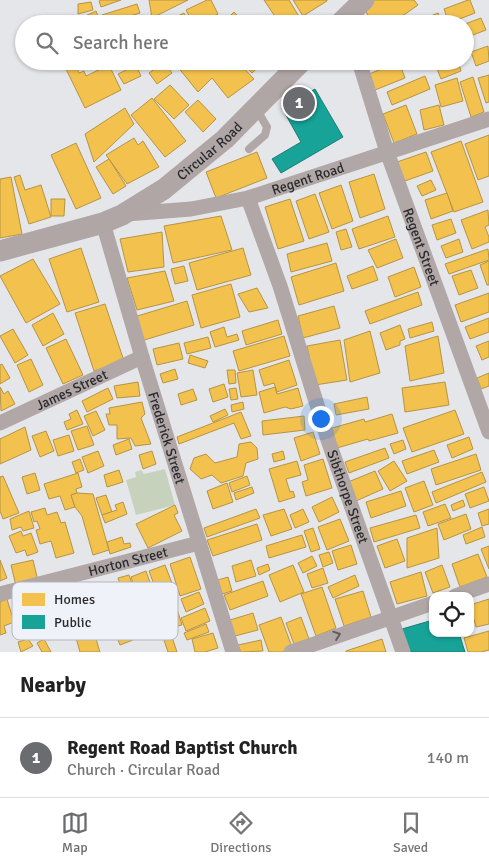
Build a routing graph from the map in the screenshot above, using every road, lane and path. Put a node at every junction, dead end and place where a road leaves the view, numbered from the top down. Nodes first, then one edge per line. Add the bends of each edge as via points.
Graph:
1 (364, 0) edge
2 (350, 15) edge
3 (293, 70) edge
4 (362, 70) edge
5 (256, 108) junction
6 (489, 119) edge
7 (249, 149) dead end
8 (388, 152) junction
9 (248, 198) junction
10 (113, 219) junction
11 (0, 252) edge
12 (142, 357) junction
13 (0, 423) edge
14 (489, 432) edge
15 (198, 543) junction
16 (47, 582) edge
17 (489, 584) edge
18 (466, 592) edge
19 (429, 604) edge
20 (391, 617) junction
21 (233, 652) edge
22 (291, 652) edge
23 (403, 652) edge

1 - 2 main road
3 - 5 main road, Circular Road
4 - 8 street, Regent Street
5 - 7 lane via 267,127 265,135
5 - 10 main road, Circular Road via 225,139 164,189
6 - 8 street, Regent Road
8 - 9 street, Regent Road
8 - 14 street, Regent Street
9 - 10 street, Regent Road
9 - 20 street, Sibthorpe Street
10 - 11 main road, Regent Road
10 - 12 street, Frederick Street
12 - 13 street, James Street
12 - 15 street, Frederick Street via 176,461
15 - 16 street, Horton Street
15 - 21 street, Frederick Street
17 - 18 street
19 - 20 street
22 -> 20 street
20 - 23 street, Sibthorpe Street

